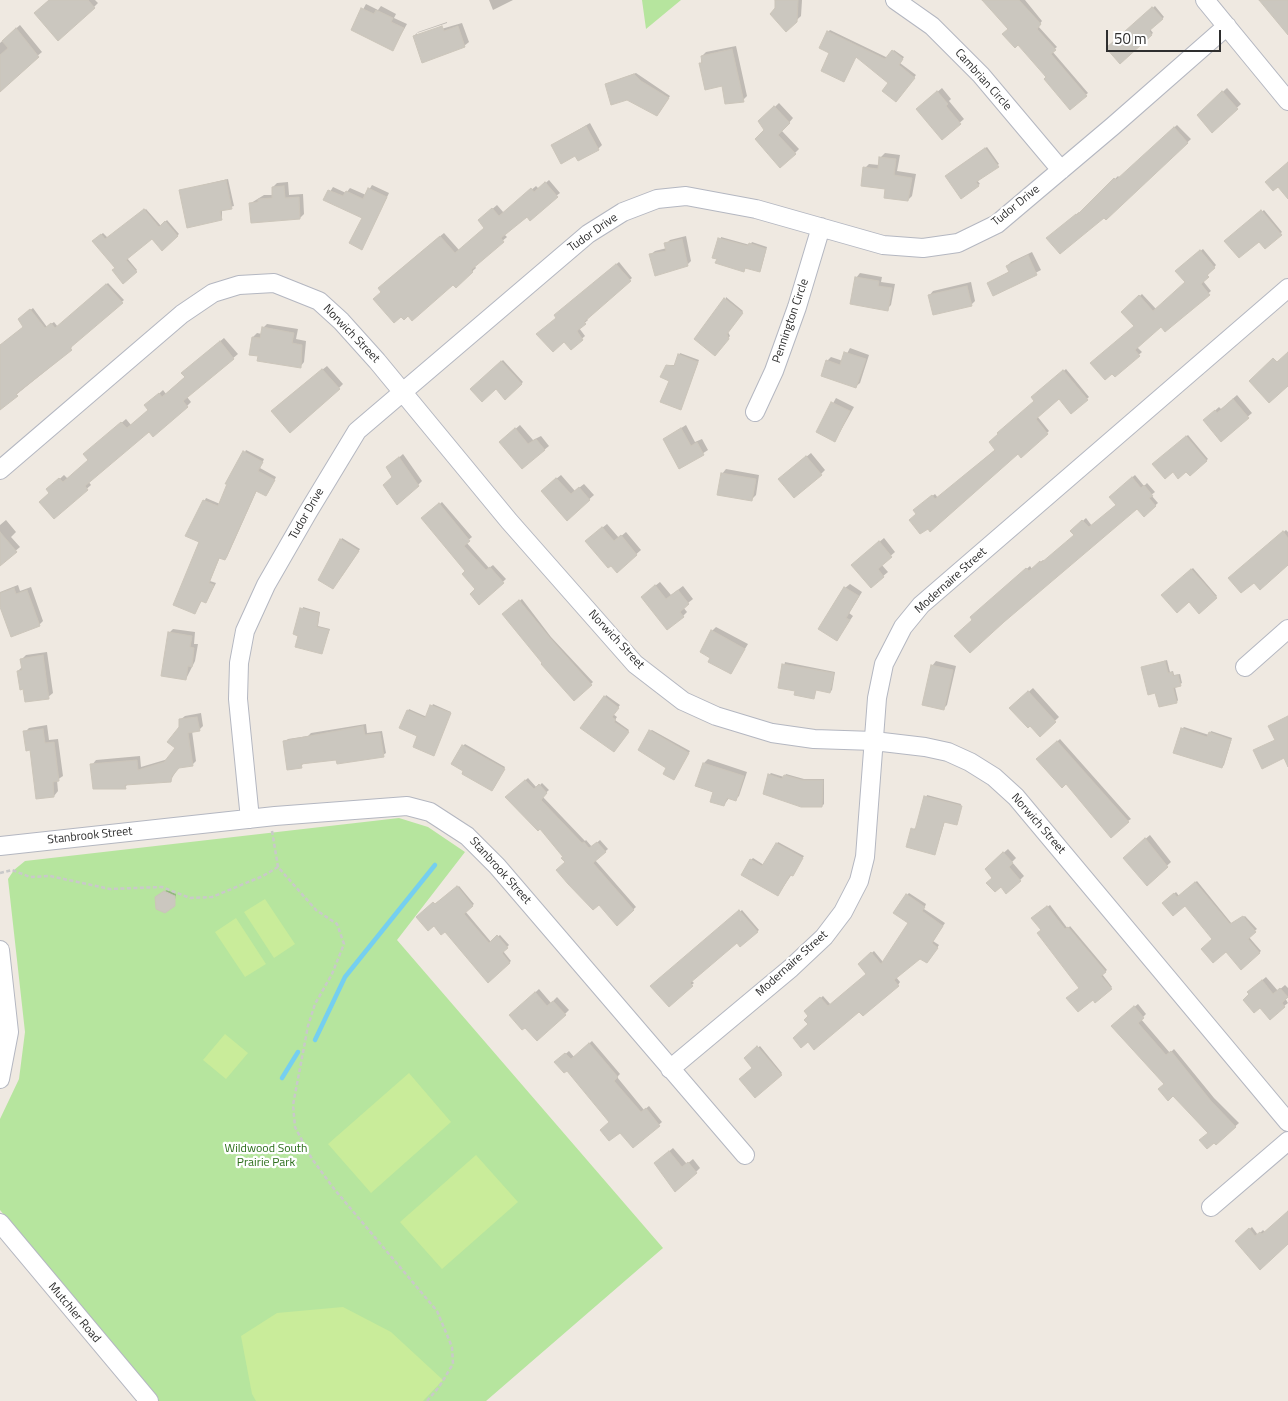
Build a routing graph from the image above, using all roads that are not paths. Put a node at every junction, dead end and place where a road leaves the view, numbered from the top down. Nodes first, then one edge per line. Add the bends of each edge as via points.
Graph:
1 (895, 0) edge
2 (1205, 0) edge
3 (1226, 26) junction
4 (1288, 100) edge
5 (1061, 170) junction
6 (821, 227) junction
7 (1288, 288) edge
8 (402, 392) junction
9 (754, 412) dead end
10 (0, 470) edge
11 (1288, 629) edge
12 (1245, 667) dead end
13 (874, 741) junction
14 (250, 819) junction
15 (0, 846) edge
16 (0, 950) edge
17 (670, 1069) junction
18 (0, 1080) edge
19 (1288, 1122) edge
20 (1288, 1141) edge
21 (745, 1155) dead end
22 (1211, 1207) dead end
23 (0, 1224) edge
24 (149, 1401) edge

1 - 5 street, Cambrian Circle via 932,26 981,76
2 - 3 street
3 - 4 street
3 - 5 street, Tudor Drive
5 - 6 street, Tudor Drive via 997,224 958,243 923,248 883,245
6 - 8 street, Tudor Drive via 756,209 686,196 657,199 623,212 566,251
6 - 9 street, Pennington Circle via 778,362
7 - 13 street, Modernaire Street via 921,605 903,628 884,664
8 - 10 street, Norwich Street via 341,321 319,301 274,284 239,285 213,293 182,314
8 - 13 street, Norwich Street via 635,664 683,701 716,716 772,733 814,739
8 - 14 street, Tudor Drive via 357,431 266,585 245,631 239,663 238,699
11 - 12 street
13 - 17 street, Modernaire Street via 864,857 859,882 843,912 824,937 791,968
13 - 19 street, Norwich Street via 948,752 986,772 1016,797
14 - 15 street, Stanbrook Street
14 - 17 street, Stanbrook Street via 407,806 430,812 468,836 497,866
16 - 18 street via 9,1032
17 - 21 street, Stanbrook Street
20 - 22 street
23 - 24 street, Mutchler Road

